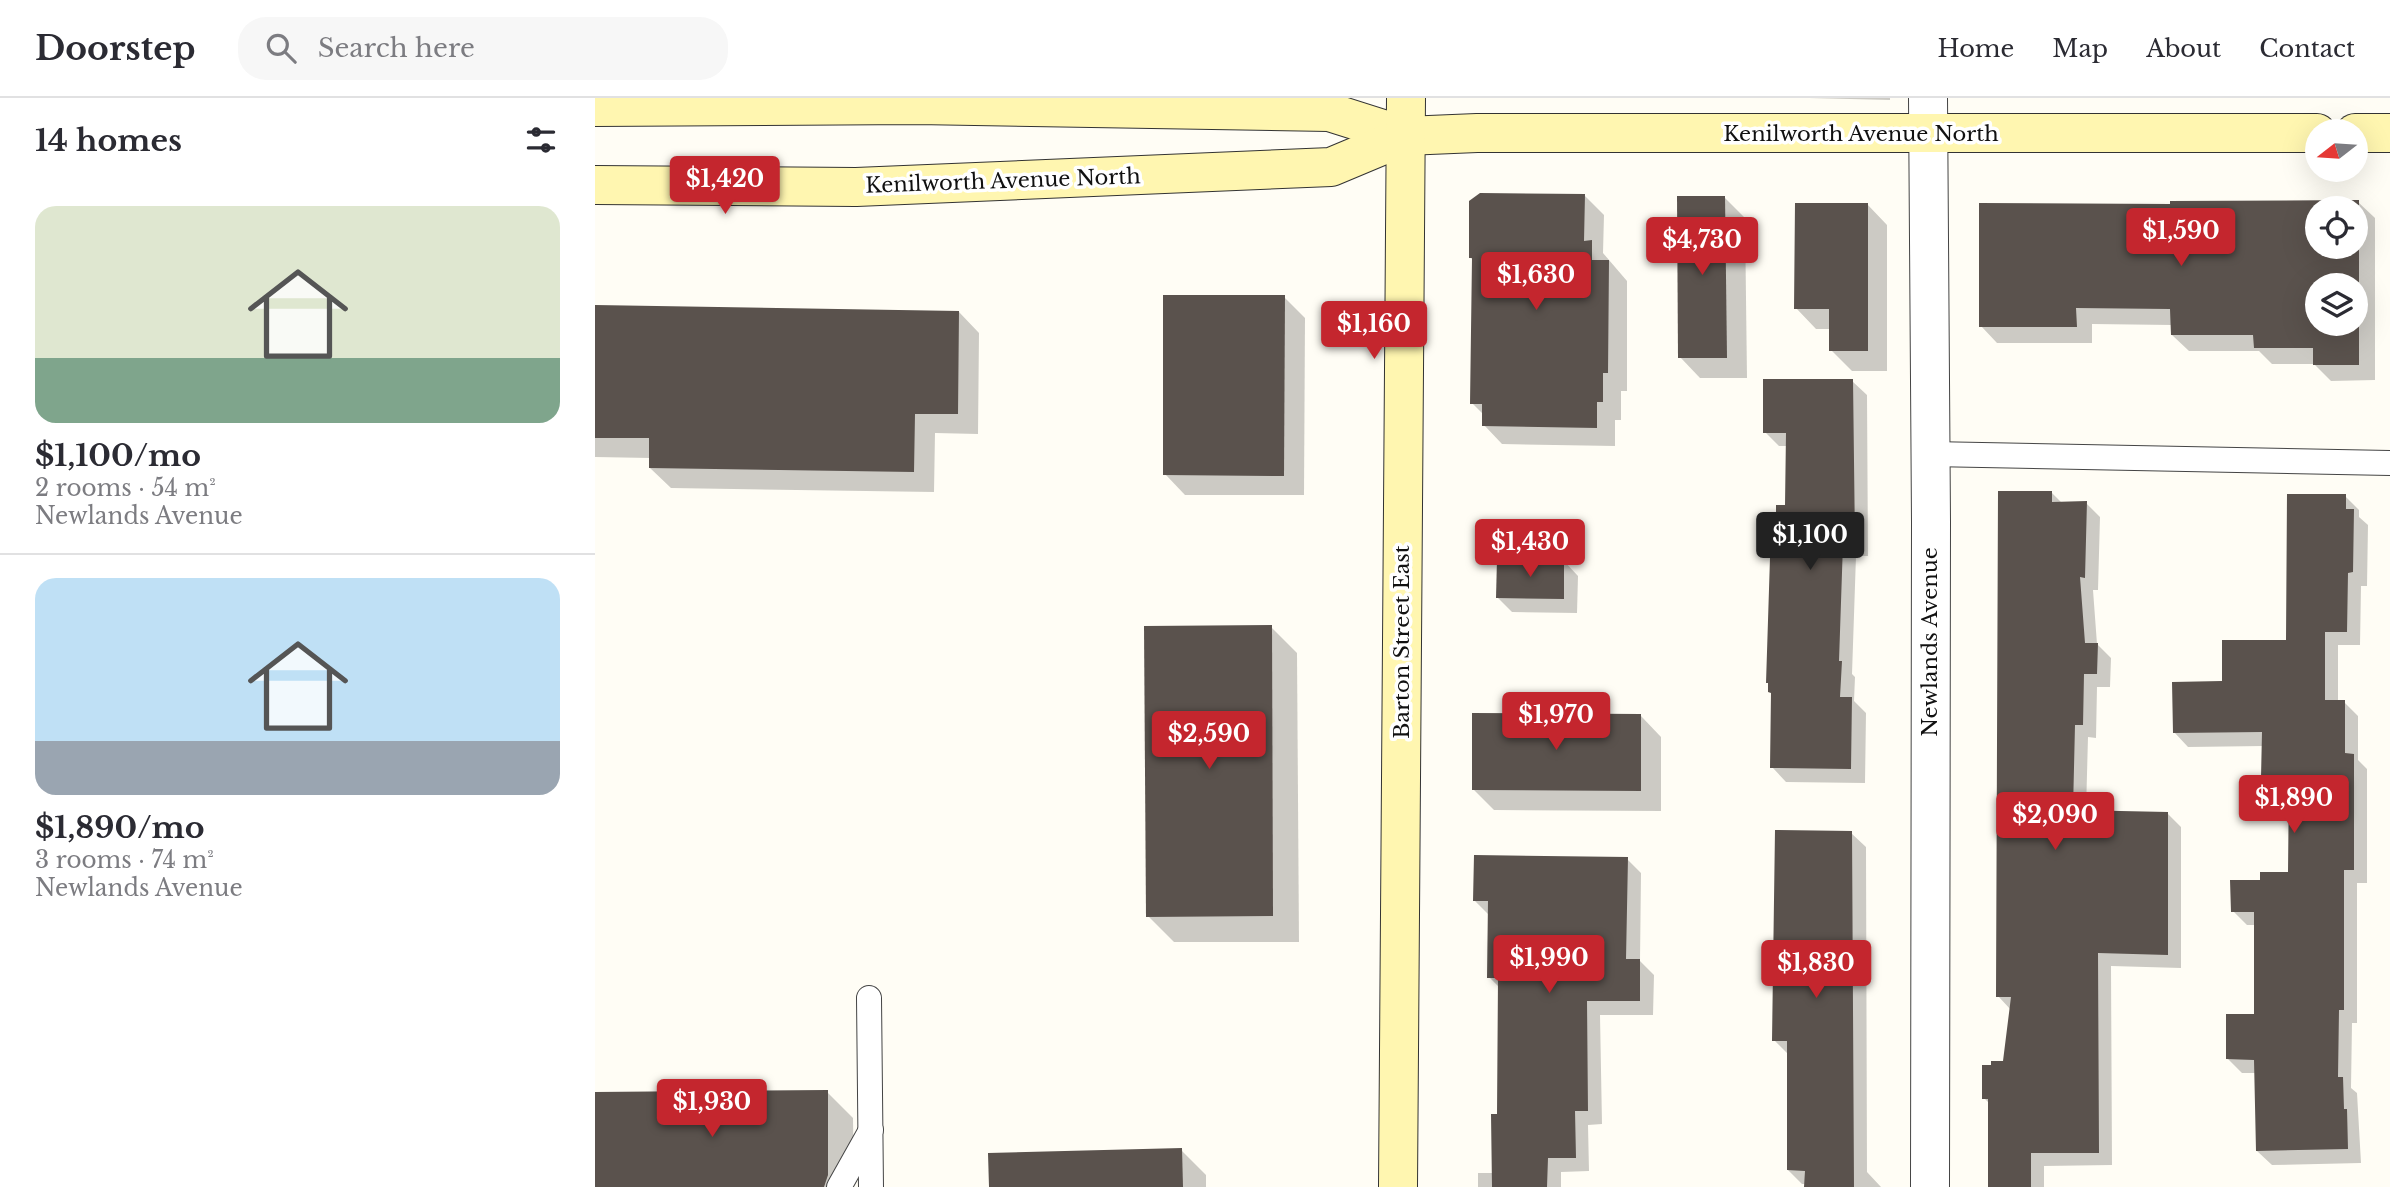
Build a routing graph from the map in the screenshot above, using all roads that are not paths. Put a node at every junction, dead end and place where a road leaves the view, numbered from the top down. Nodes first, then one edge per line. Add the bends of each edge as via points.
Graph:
1 (1406, 98) edge
2 (917, 101) edge
3 (595, 107) edge
4 (1928, 116) edge
5 (2305, 133) edge
6 (2368, 133) edge
7 (2390, 133) edge
8 (1405, 136) junction
9 (595, 186) edge
10 (1930, 454) junction
11 (2390, 463) edge
12 (869, 998) dead end
13 (871, 1130) junction
14 (839, 1187) edge
15 (871, 1187) edge
16 (1398, 1187) edge
17 (1930, 1187) edge

1 - 8 main road, Barton Street East
2 - 3 main road, Kenilworth Avenue North
2 - 8 main road, Kenilworth Avenue North via 1329,111
4 - 5 main road, Kenilworth Avenue North
4 - 8 main road, Kenilworth Avenue North
4 - 10 street, Newlands Avenue
6 - 7 main road
8 - 9 main road, Kenilworth Avenue North via 1331,167 856,187
8 - 16 main road, Barton Street East
10 - 11 lane
10 - 17 street, Newlands Avenue
12 - 13 lane
13 - 14 lane
13 - 15 lane

